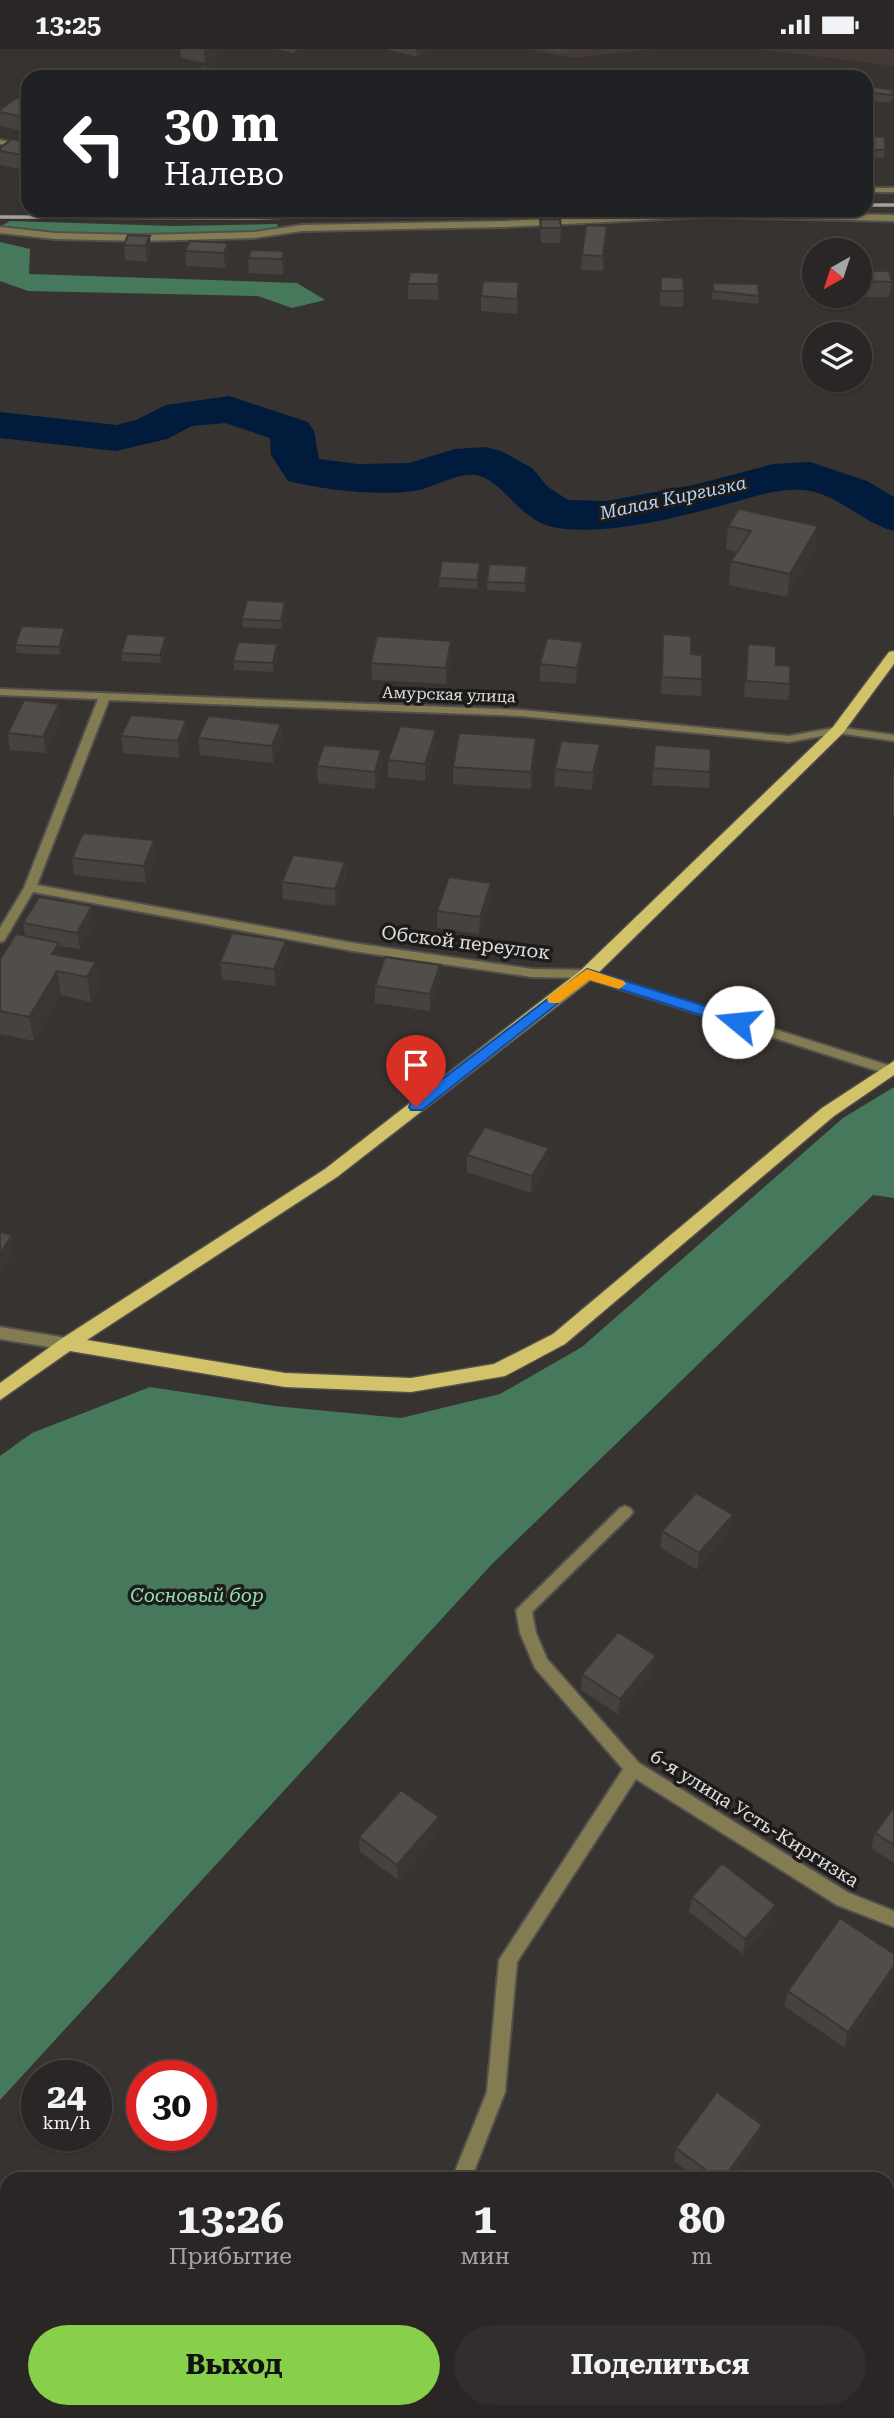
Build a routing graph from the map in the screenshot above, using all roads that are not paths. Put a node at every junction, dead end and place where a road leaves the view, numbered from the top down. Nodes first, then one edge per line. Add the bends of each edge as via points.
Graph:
1 (0, 142) edge
2 (21, 146) edge
3 (873, 190) edge
4 (894, 190) edge
5 (651, 217) edge
6 (847, 217) edge
7 (894, 218) edge
8 (0, 230) edge
9 (894, 655) edge
10 (0, 692) edge
11 (105, 696) junction
12 (838, 730) junction
13 (894, 738) edge
14 (30, 888) junction
15 (0, 938) edge
16 (587, 974) junction
17 (891, 1068) edge
18 (0, 1333) edge
19 (67, 1344) junction
20 (0, 1392) edge
21 (625, 1512) dead end
22 (633, 1768) junction
23 (894, 1919) edge
24 (464, 2172) edge

1 - 2 street
3 - 4 street
5 - 8 street via 302,228 254,235 156,238
6 - 7 street
9 - 12 main road
10 - 11 street, Амурская улица
11 - 12 street, Амурская улица via 522,713 789,739
11 - 14 street
12 - 13 street, Амурская улица
12 - 16 main road
14 - 15 street
14 - 16 street, Обской переулок via 367,949 532,973
16 - 17 street, Обской переулок
16 - 19 main road via 331,1173
17 - 19 main road via 828,1112 559,1339 498,1371 411,1385 285,1380
18 - 19 street
19 - 20 main road
21 - 22 street, 6-я улица Усть-Киргизка via 524,1609 541,1663
22 - 23 street, 6-я улица Усть-Киргизка via 844,1899
22 - 24 street via 508,1960 496,2092

